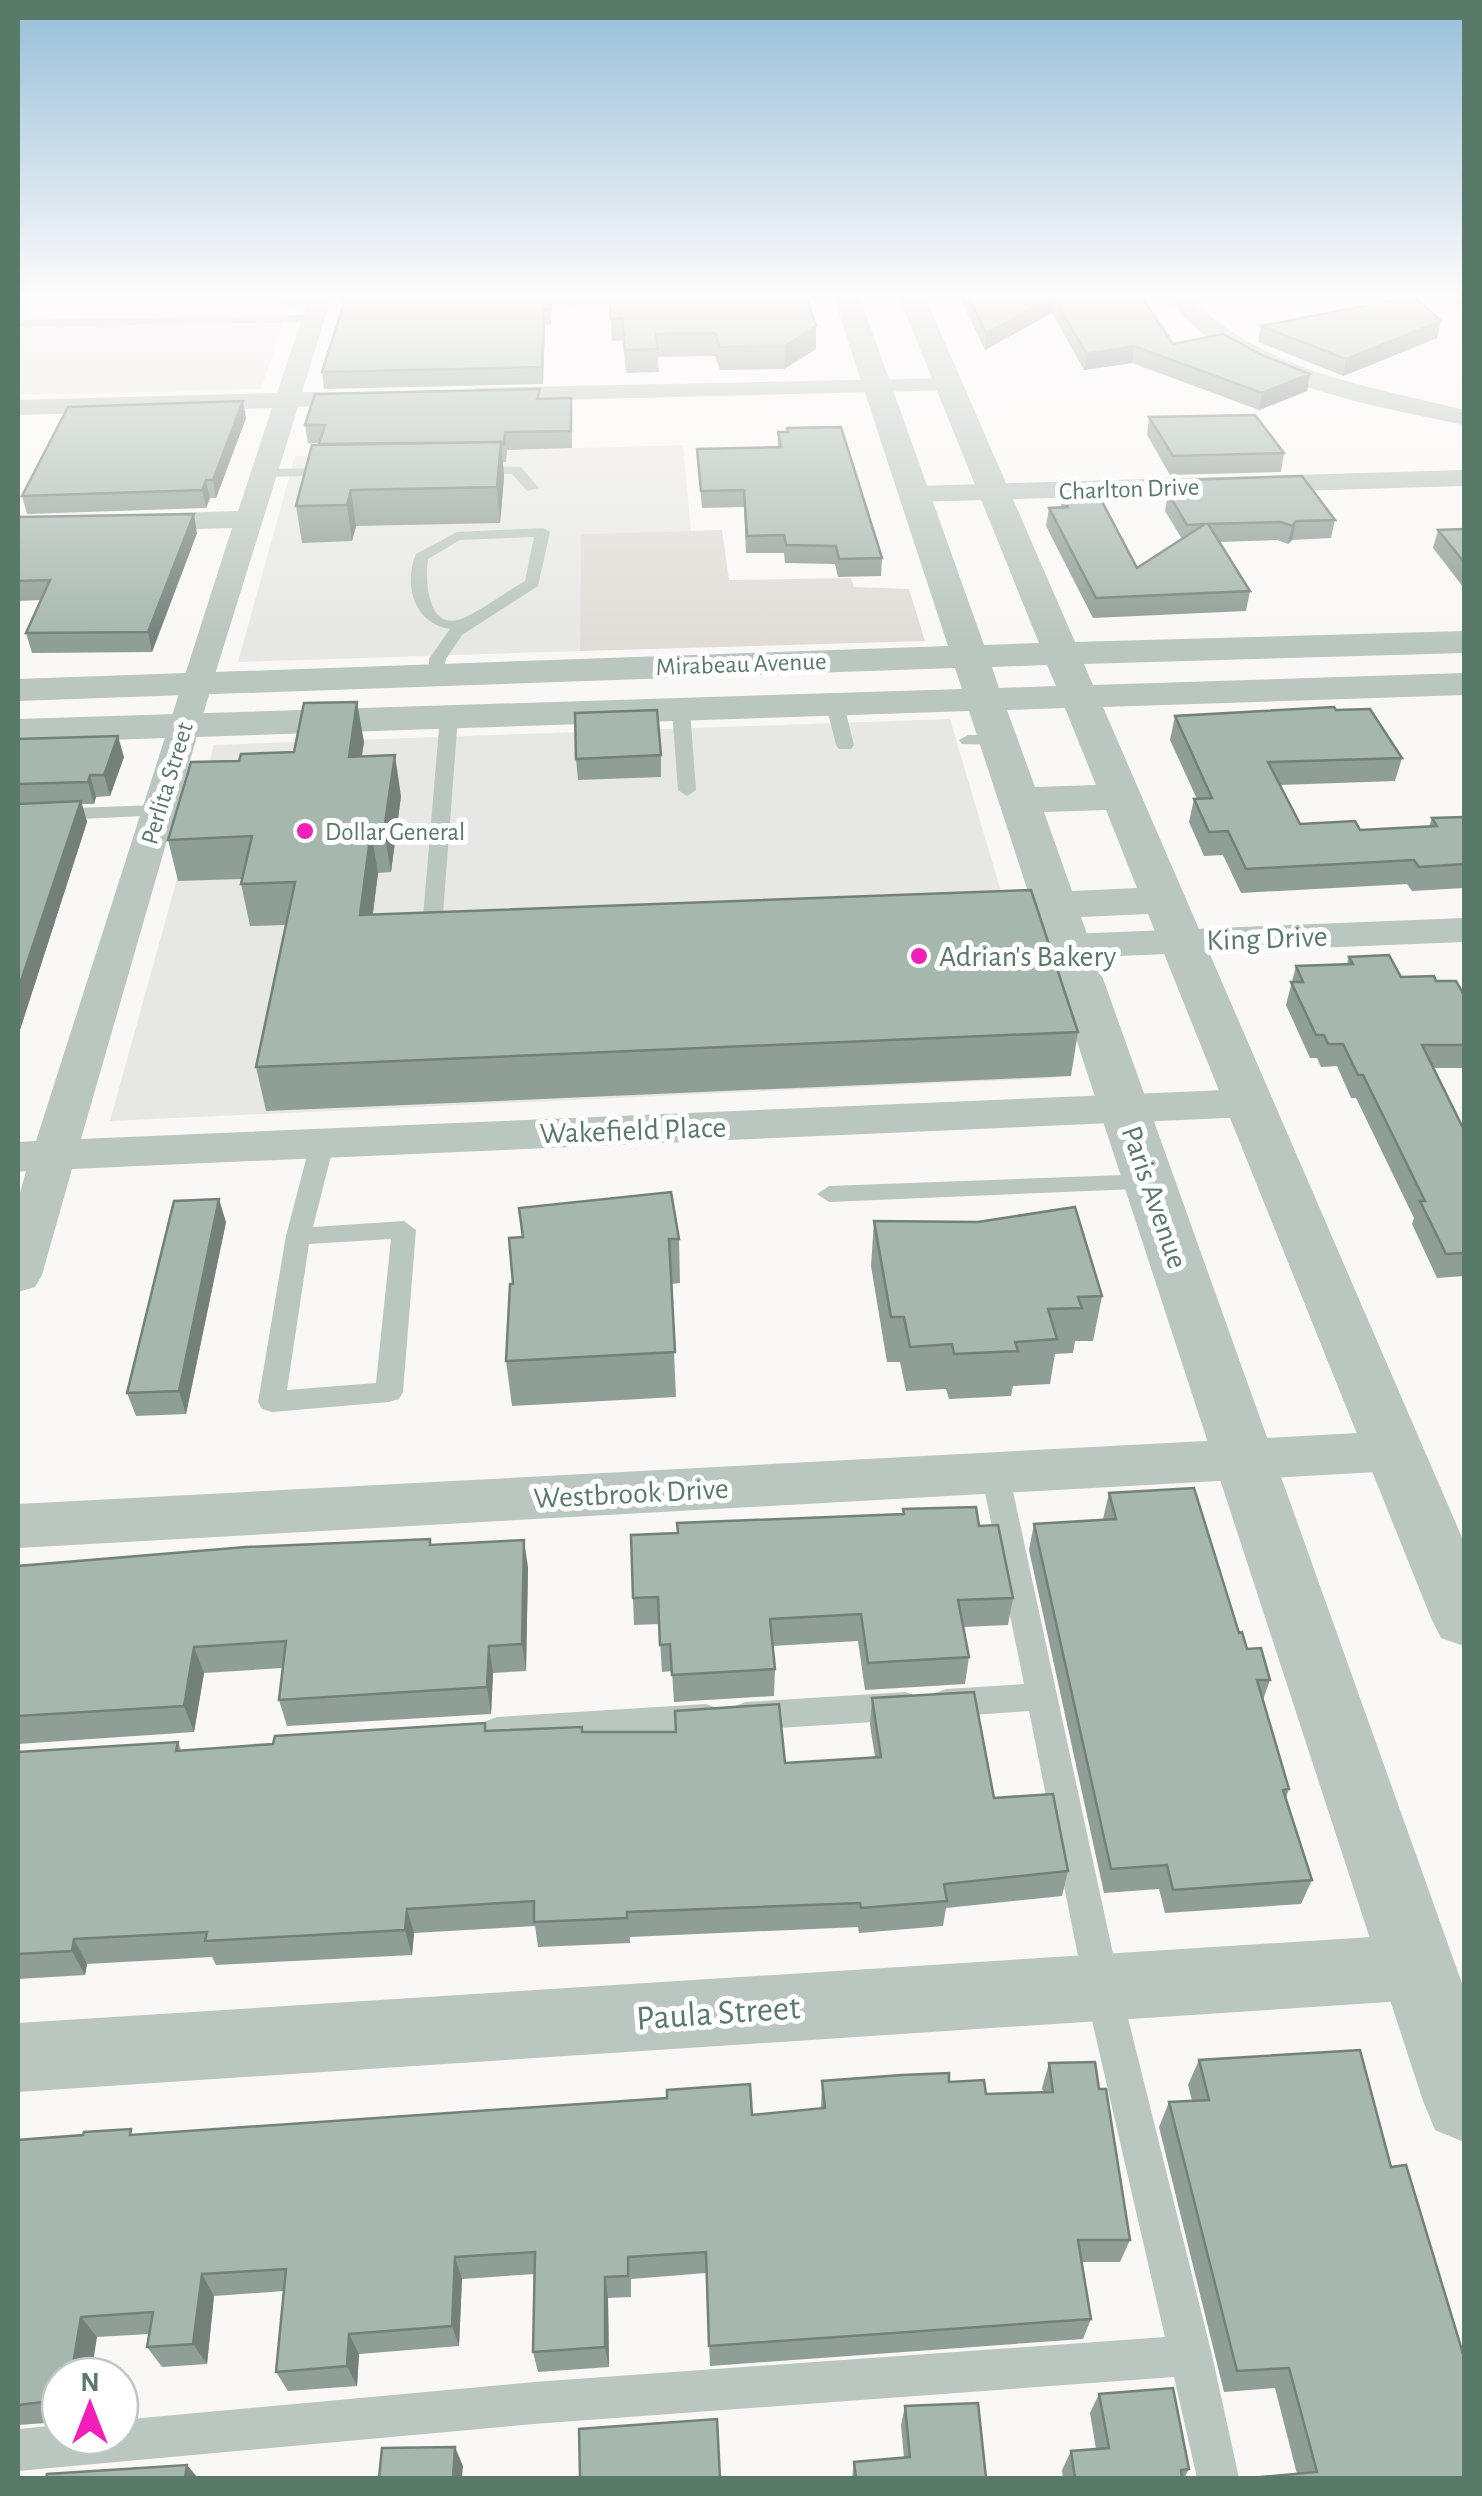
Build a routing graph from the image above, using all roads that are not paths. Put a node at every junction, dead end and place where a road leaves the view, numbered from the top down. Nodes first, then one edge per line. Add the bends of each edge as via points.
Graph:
1 (285, 408) edge
2 (885, 408) edge
3 (958, 408) edge
4 (446, 470) edge
5 (352, 472) edge
6 (265, 474) junction
7 (1464, 478) edge
8 (532, 488) dead end
9 (993, 492) junction
10 (914, 494) junction
11 (250, 520) junction
12 (18, 526) edge
13 (466, 624) junction
14 (1464, 642) edge
15 (1341, 645) junction
16 (1060, 652) junction
17 (679, 664) junction
18 (434, 675) junction
19 (196, 684) junction
20 (1464, 684) edge
21 (1367, 687) junction
22 (18, 690) edge
23 (1079, 697) junction
24 (835, 705) junction
25 (980, 709) junction
26 (681, 710) junction
27 (449, 717) junction
28 (184, 726) junction
29 (18, 731) edge
30 (844, 745) dead end
31 (687, 790) dead end
32 (1121, 796) junction
33 (1019, 800) junction
34 (157, 811) junction
35 (18, 816) edge
36 (1173, 921) junction
37 (1061, 926) junction
38 (1464, 930) edge
39 (431, 940) edge
40 (1249, 1103) junction
41 (1124, 1109) junction
42 (322, 1144) junction
43 (35, 1156) edge
44 (1150, 1182) junction
45 (828, 1194) dead end
46 (298, 1236) junction
47 (18, 1276) edge
48 (1395, 1451) junction
49 (1244, 1460) junction
50 (995, 1474) junction
51 (18, 1526) edge
52 (1464, 1618) edge
53 (1041, 1697) junction
54 (470, 1733) edge
55 (1419, 1967) junction
56 (1102, 1986) junction
57 (18, 2058) edge
58 (1464, 2102) edge
59 (1192, 2355) junction
60 (18, 2450) edge
61 (1218, 2478) edge

1 - 6 street, Perlita Street
2 - 10 street, Paris Avenue
3 - 9 street
4 - 8 lane via 516,470
5 - 6 lane
6 - 11 street, Perlita Street
7 - 9 street, Charlton Drive
9 - 10 street, Charlton Drive
9 - 16 street
10 - 25 street, Paris Avenue
11 - 12 street
11 - 19 street, Perlita Street
13 - 13 lane via 532,582 543,532 457,536 421,556 418,589 430,614 439,622
13 - 18 lane via 434,658
14 - 15 street, Mirabeau Avenue
15 - 16 street, Mirabeau Avenue
15 - 21 street
16 - 23 street
16 - 25 street, Mirabeau Avenue
17 - 18 street, Mirabeau Avenue
17 - 25 street, Mirabeau Avenue
17 - 26 street
18 - 19 street, Mirabeau Avenue
18 - 27 street
19 - 22 street, Mirabeau Avenue
19 - 28 street, Perlita Street
20 - 21 street, Mirabeau Avenue
21 - 23 street, Mirabeau Avenue
23 - 25 street, Mirabeau Avenue
23 - 32 street
24 - 25 street, Mirabeau Avenue
24 - 26 street, Mirabeau Avenue
24 - 30 lane
25 - 33 street, Paris Avenue
26 - 27 street, Mirabeau Avenue
26 - 31 lane
27 - 28 street, Mirabeau Avenue
27 - 39 lane
28 - 29 street, Mirabeau Avenue
28 - 34 street, Perlita Street
32 - 33 street
32 - 36 street
33 - 37 street, Paris Avenue
34 - 35 lane
34 - 43 street, Perlita Street
36 - 37 street
36 - 38 street, King Drive
36 - 40 street
37 - 41 street, Paris Avenue
40 - 41 street, Wakefield Place
40 - 48 street
41 - 42 street, Wakefield Place
41 - 44 street, Paris Avenue
42 - 43 street, Wakefield Place
42 - 46 lane
43 - 47 street, Perlita Street
44 - 45 lane
44 - 49 street, Paris Avenue
46 - 46 lane via 272,1402 390,1392 404,1230
48 - 49 street, Westbrook Drive
48 - 52 street
49 - 50 street, Westbrook Drive
49 - 55 street, Paris Avenue
50 - 51 street, Westbrook Drive
50 - 53 lane
53 - 54 lane
53 - 56 lane
55 - 56 street, Paula Street
55 - 58 street, Paris Avenue
56 - 57 street, Paula Street
56 - 59 lane
59 - 60 lane via 534,2403
59 - 61 lane

